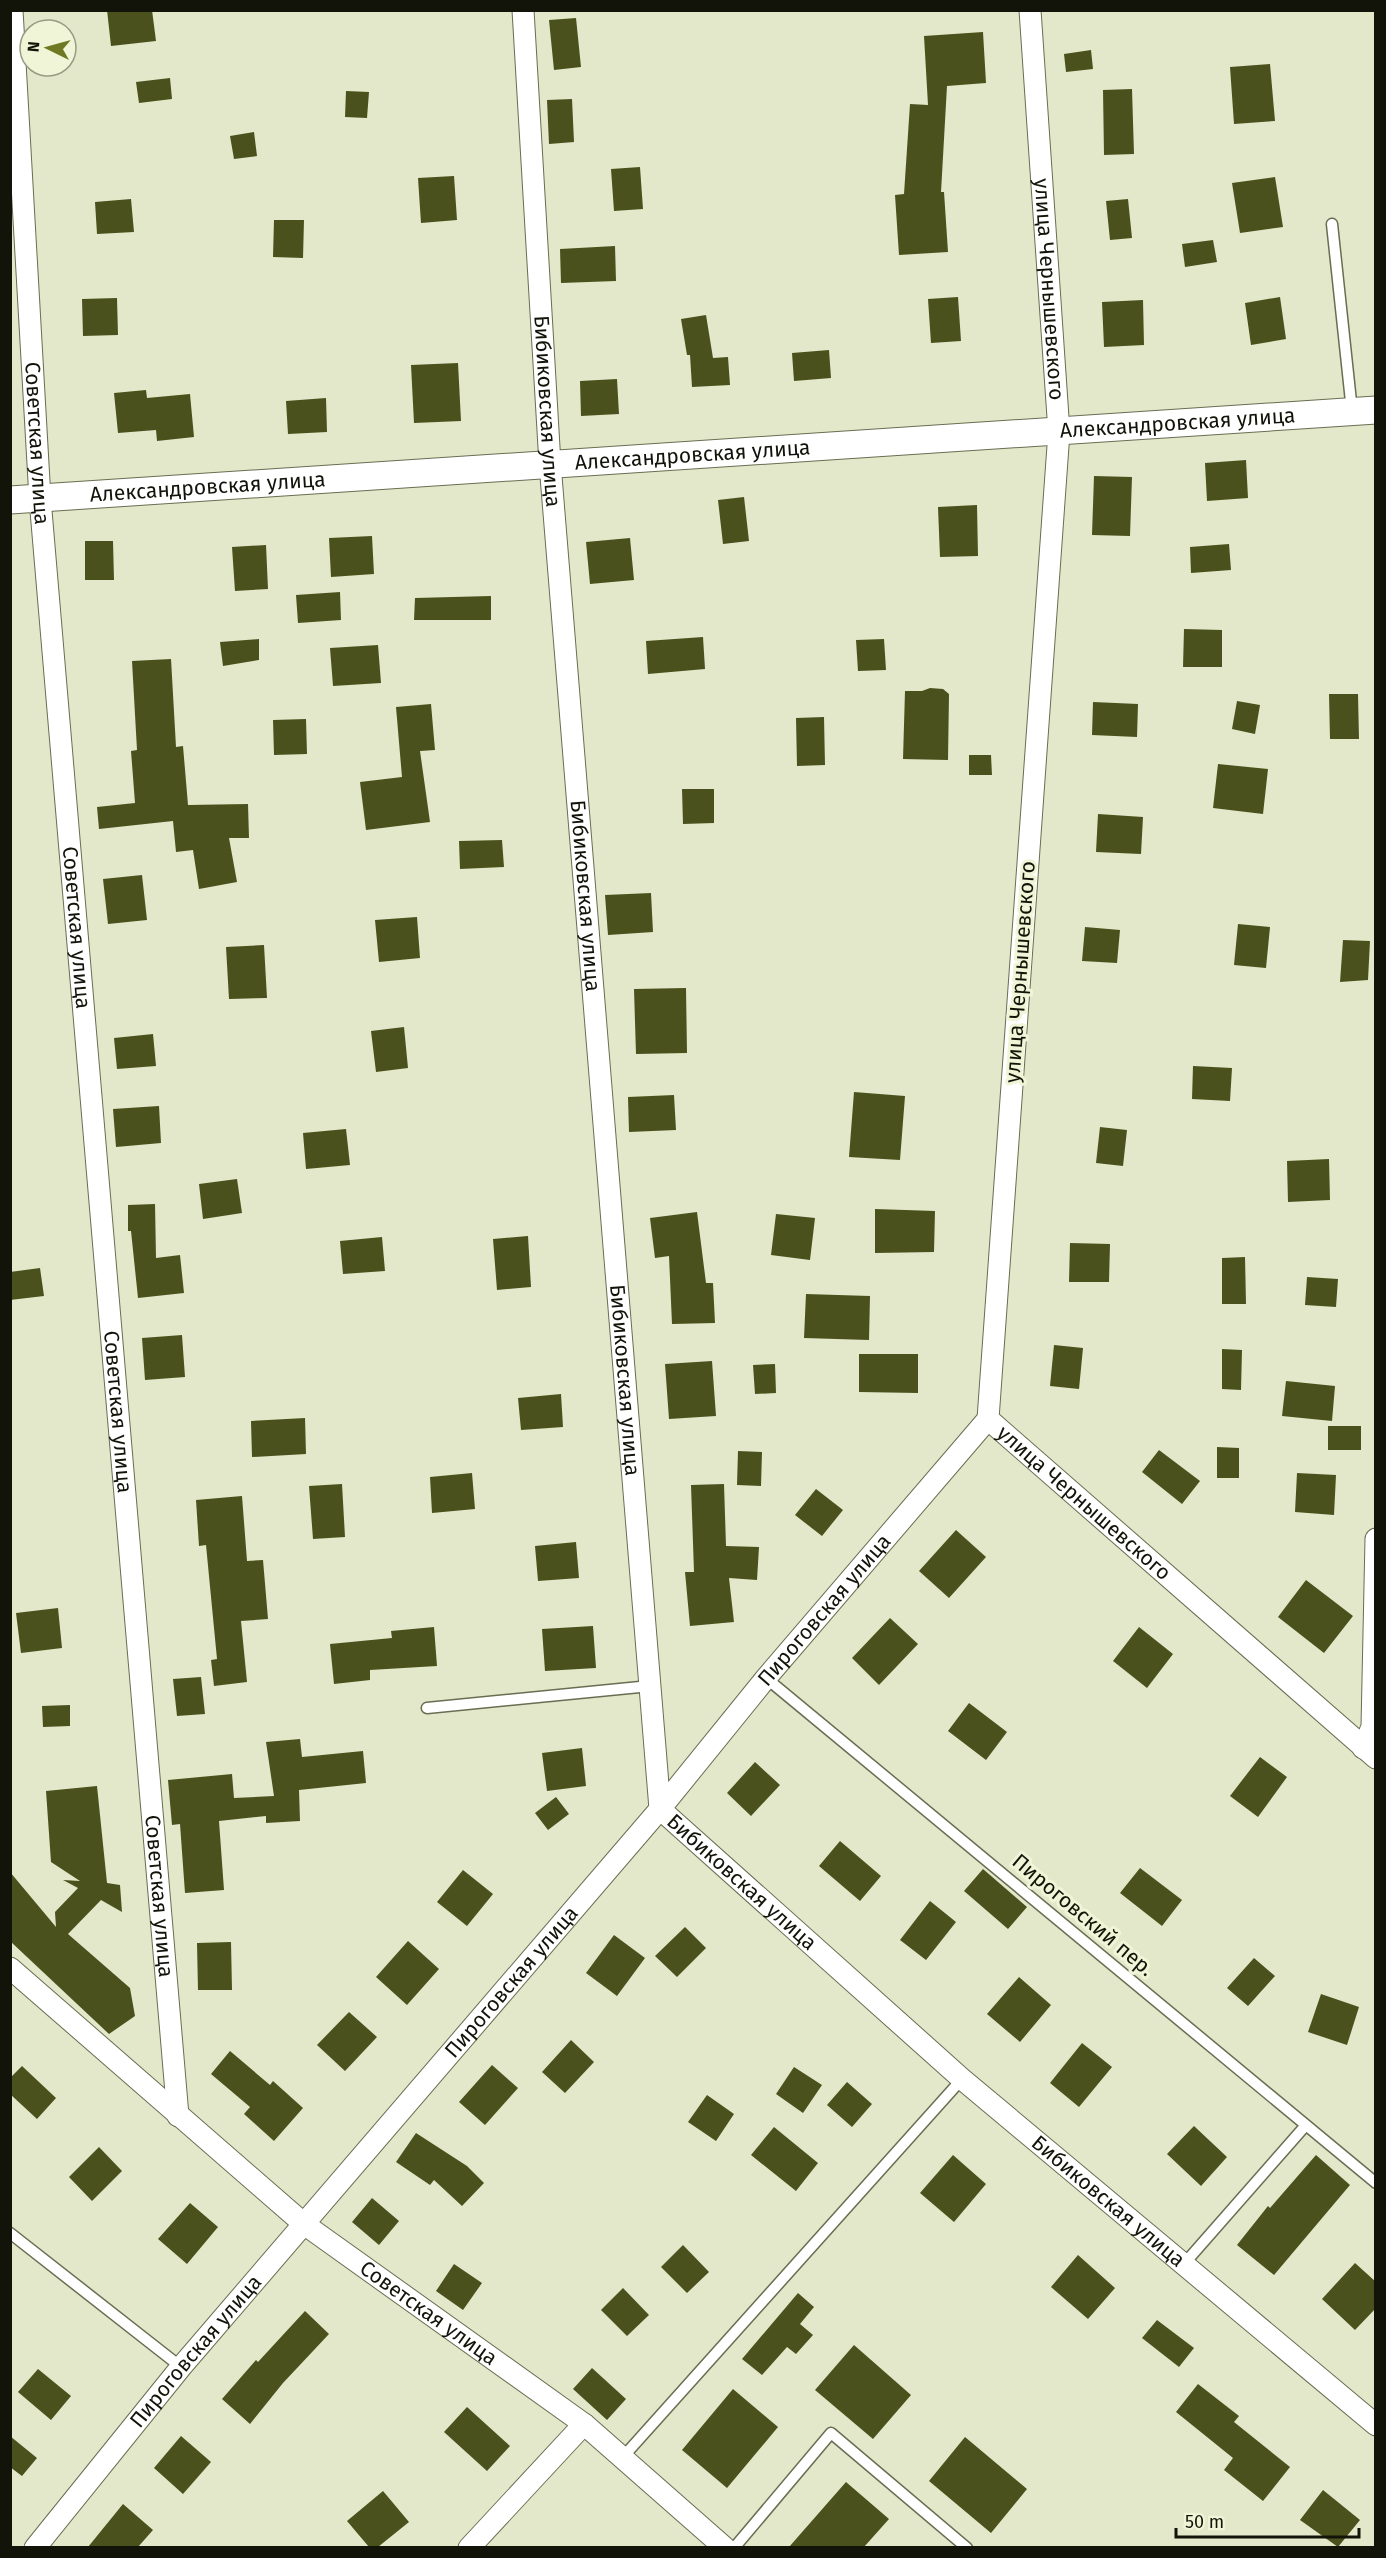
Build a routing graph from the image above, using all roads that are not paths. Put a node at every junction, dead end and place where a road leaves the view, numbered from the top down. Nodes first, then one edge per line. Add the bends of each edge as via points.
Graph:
1 (12, 10) edge
2 (523, 10) edge
3 (1030, 10) edge
4 (1332, 224) dead end
5 (1364, 411) edge
6 (1059, 432) junction
7 (550, 464) junction
8 (40, 499) junction
9 (10, 500) edge
10 (988, 1419) junction
11 (1376, 1539) edge
12 (766, 1678) junction
13 (650, 1686) junction
14 (427, 1708) dead end
15 (1369, 1753) edge
16 (660, 1809) junction
17 (10, 1968) edge
18 (962, 2079) junction
19 (178, 2116) junction
20 (1306, 2125) junction
21 (1376, 2183) edge
22 (304, 2224) junction
23 (10, 2233) edge
24 (1184, 2264) junction
25 (181, 2367) junction
26 (584, 2424) junction
27 (1376, 2425) edge
28 (623, 2457) junction
29 (35, 2547) edge
30 (469, 2547) edge
31 (725, 2547) edge
32 (734, 2547) edge
33 (967, 2547) edge

1 - 8 street, Советская улица
2 - 7 street, Бибиковская улица
3 - 6 street, улица Чернышевского
4 - 5 lane
5 - 6 street, Александровская улица
6 - 7 street, Александровская улица
6 - 10 street, улица Чернышевского
7 - 8 street, Александровская улица
7 - 13 street, Бибиковская улица
8 - 9 street, Александровская улица
8 - 19 street, Советская улица
10 - 12 street, Пироговская улица
10 - 15 street, улица Чернышевского
11 - 15 street
12 - 16 street, Пироговская улица
12 - 20 lane, Пироговский пер.
13 - 14 lane
13 - 16 street, Бибиковская улица
16 - 18 street, Бибиковская улица
16 - 22 street, Пироговская улица
17 - 19 street
18 - 24 street, Бибиковская улица
18 - 28 lane
19 - 22 street, Советская улица
20 - 21 lane, Пироговский пер.
20 - 24 lane
22 - 25 street, Пироговская улица
22 - 26 street, Советская улица
23 - 25 lane
24 - 27 street, Бибиковская улица
25 - 29 street, Пироговская улица
26 - 28 street, Советская улица
26 - 30 street
28 - 31 street, Советская улица
32 - 33 lane via 831,2433

